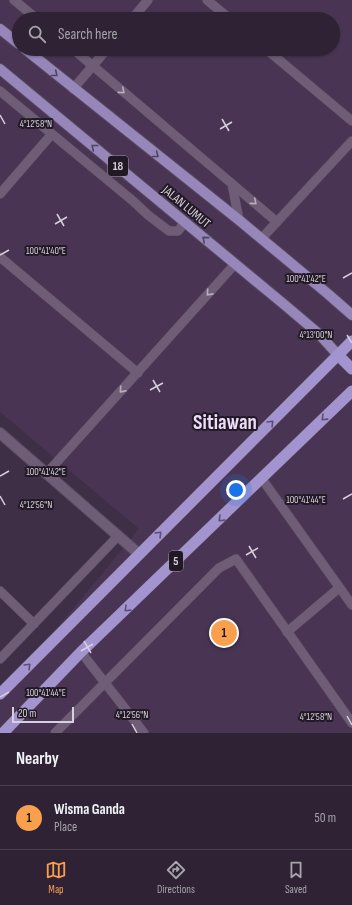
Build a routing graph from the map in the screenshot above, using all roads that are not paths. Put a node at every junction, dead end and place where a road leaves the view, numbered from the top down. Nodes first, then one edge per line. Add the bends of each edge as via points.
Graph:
1 (14, 0) edge
2 (148, 0) edge
3 (207, 0) edge
4 (28, 12) edge
5 (138, 12) edge
6 (222, 12) edge
7 (0, 29) edge
8 (12, 38) edge
9 (33, 56) edge
10 (81, 56) edge
11 (101, 56) edge
12 (274, 56) edge
13 (93, 66) junction
14 (0, 69) edge
15 (73, 89) junction
16 (0, 91) edge
17 (352, 121) edge
18 (51, 135) junction
19 (352, 141) edge
20 (232, 184) junction
21 (0, 194) edge
22 (239, 220) junction
23 (186, 222) junction
24 (277, 222) junction
25 (261, 239) junction
26 (0, 257) edge
27 (235, 264) junction
28 (352, 315) edge
29 (352, 340) edge
30 (338, 355) junction
31 (352, 369) edge
32 (138, 373) junction
33 (352, 391) edge
34 (0, 433) edge
35 (47, 473) junction
36 (262, 479) junction
37 (118, 536) junction
38 (139, 554) junction
39 (339, 588) junction
40 (0, 591) edge
41 (352, 605) edge
42 (34, 624) junction
43 (287, 632) junction
44 (81, 652) junction
45 (0, 659) edge
46 (106, 682) junction
47 (0, 694) edge
48 (352, 723) edge
49 (3, 733) edge
50 (55, 733) edge
51 (144, 733) edge

1 - 4 lane
2 - 5 lane
3 - 6 lane
7 - 8 main road
9 -> 15 main road, JALAN LUMUT / 18
10 - 13 lane
11 - 13 lane
12 - 17 lane
13 - 15 lane
13 -> 20 lane
23 -> 14 main road, JALAN LUMUT / 18
15 -> 22 main road, JALAN LUMUT / 18
16 - 18 lane
18 - 21 lane
18 - 23 lane via 169,231 178,231
19 - 24 lane
20 - 22 lane
20 -> 24 lane
22 - 25 main road, JALAN LUMUT / 18
27 -> 23 main road, JALAN LUMUT / 18
24 - 25 lane
25 - 28 main road, JALAN LUMUT / 18
26 - 32 lane
27 - 30 main road, JALAN LUMUT / 18 via 319,334
27 -> 32 lane
29 - 30 highway, 5
30 - 31 highway, JALAN LUMUT
38 -> 30 highway, 5
32 -> 35 lane
33 -> 36 highway, 5
34 - 35 street
35 - 37 street
36 - 39 lane
36 -> 44 highway, 5
37 - 38 street
37 - 42 lane
47 -> 38 highway, 5
39 - 41 lane
39 - 43 lane
40 - 42 lane
42 - 45 lane
43 - 46 lane via 236,559 219,568
43 - 48 lane
44 - 46 lane
44 - 49 highway, 5
46 - 50 lane
46 - 51 lane

